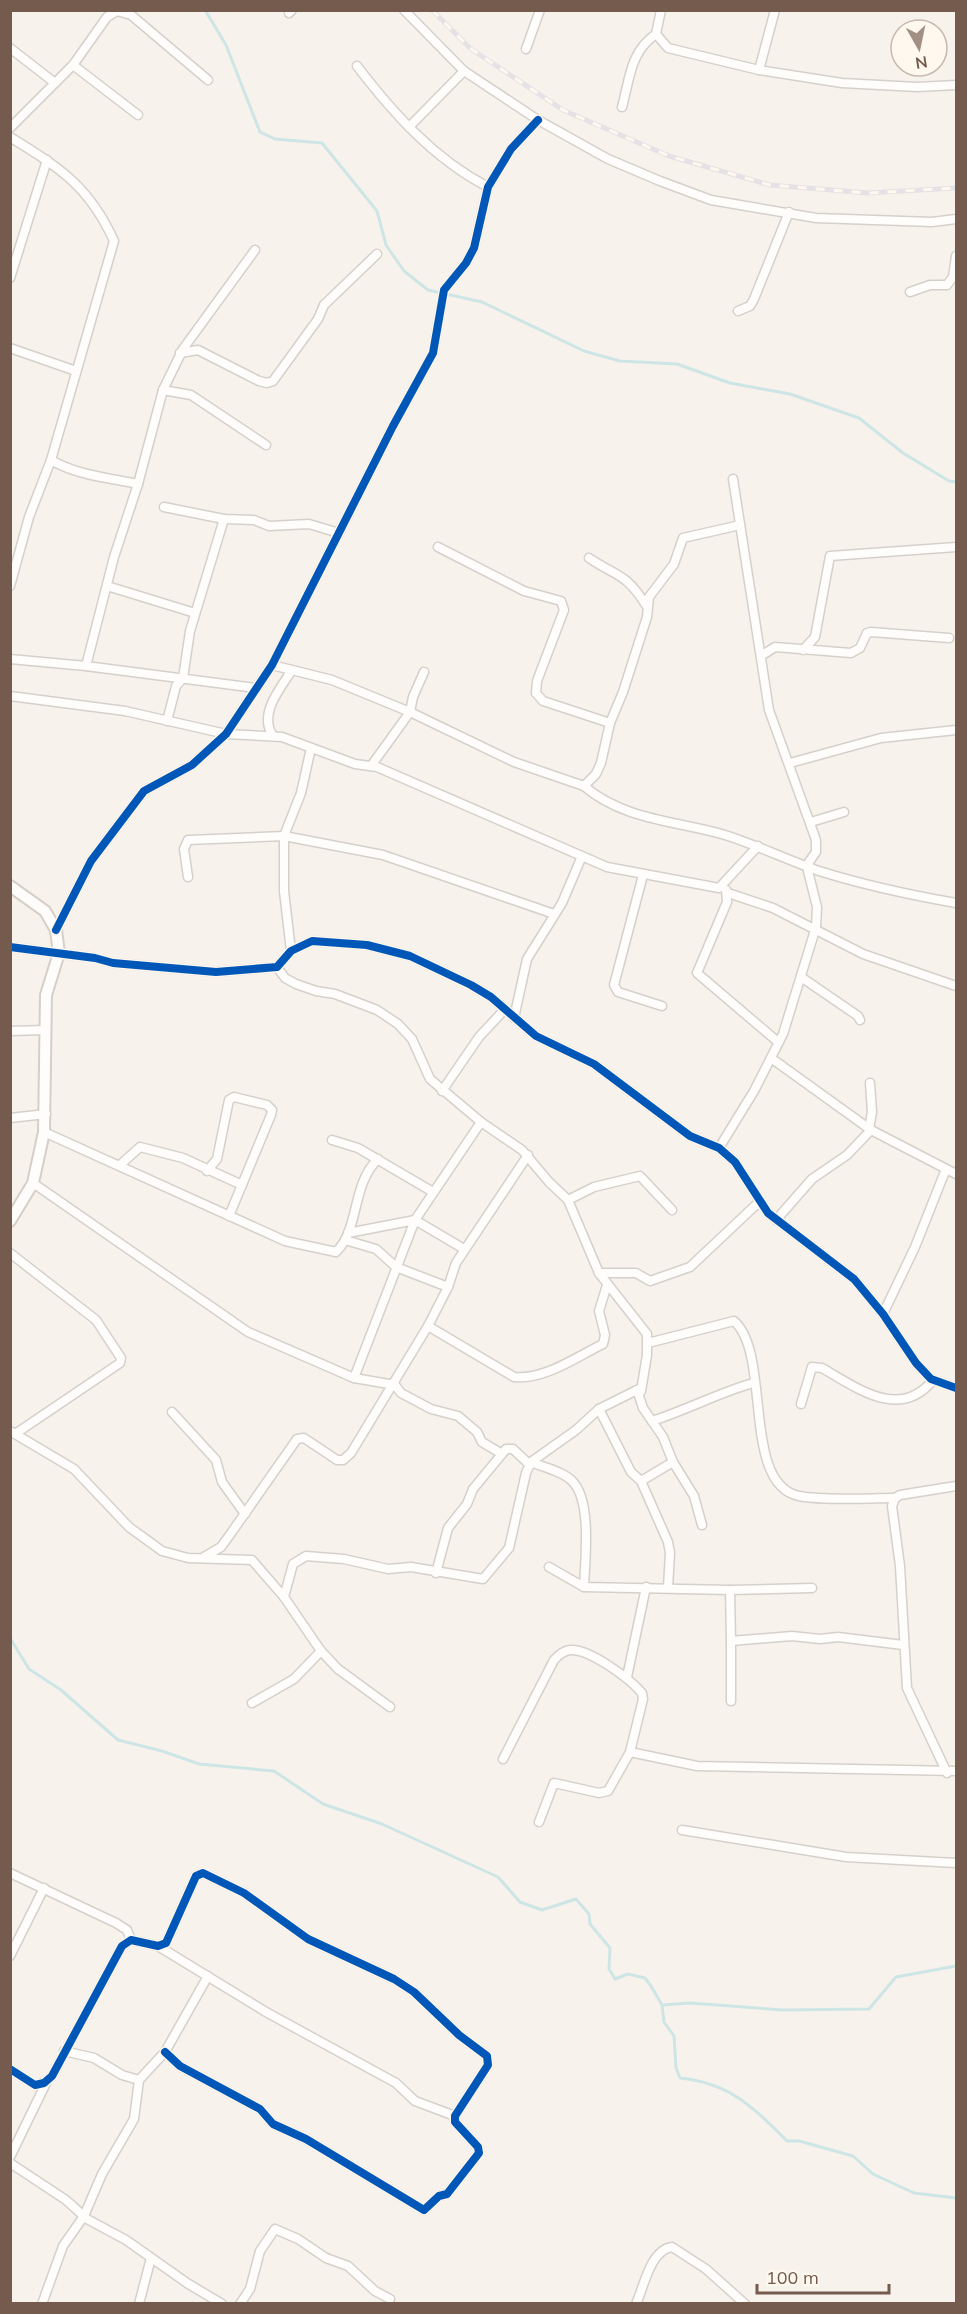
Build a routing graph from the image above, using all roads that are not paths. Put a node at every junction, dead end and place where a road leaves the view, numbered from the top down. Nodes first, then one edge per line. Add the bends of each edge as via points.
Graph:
1 (404, 10) edge
2 (540, 10) edge
3 (661, 10) edge
4 (776, 10) edge
5 (656, 34) junction
6 (10, 48) edge
7 (526, 50) dead end
8 (73, 65) junction
9 (357, 66) dead end
10 (759, 70) junction
11 (464, 71) junction
12 (208, 80) dead end
13 (55, 83) junction
14 (957, 85) edge
15 (622, 107) dead end
16 (138, 115) dead end
17 (538, 120) junction
18 (409, 127) junction
19 (10, 128) edge
20 (10, 137) edge
21 (47, 160) junction
22 (488, 187) junction
23 (789, 212) junction
24 (952, 220) edge
25 (957, 228) edge
26 (255, 250) dead end
27 (377, 254) dead end
28 (957, 256) edge
29 (10, 278) edge
30 (910, 292) dead end
31 (738, 311) dead end
32 (10, 348) edge
33 (180, 353) junction
34 (76, 371) junction
35 (163, 390) junction
36 (266, 445) dead end
37 (51, 460) junction
38 (733, 479) dead end
39 (138, 484) junction
40 (164, 507) dead end
41 (224, 519) junction
42 (740, 525) junction
43 (339, 533) junction
44 (438, 547) dead end
45 (957, 547) edge
46 (589, 558) dead end
47 (10, 586) edge
48 (106, 586) junction
49 (646, 605) junction
50 (195, 613) junction
51 (949, 638) dead end
52 (803, 650) junction
53 (761, 656) junction
54 (10, 659) edge
55 (272, 665) junction
56 (86, 666) junction
57 (292, 670) junction
58 (424, 672) dead end
59 (183, 678) junction
60 (256, 688) junction
61 (10, 696) edge
62 (410, 712) junction
63 (167, 721) junction
64 (610, 723) junction
65 (957, 730) edge
66 (226, 734) junction
67 (273, 736) junction
68 (311, 748) junction
69 (790, 762) junction
70 (371, 766) junction
71 (584, 786) junction
72 (844, 812) dead end
73 (811, 822) junction
74 (284, 836) junction
75 (758, 846) junction
76 (582, 856) junction
77 (808, 867) junction
78 (643, 875) junction
79 (188, 877) dead end
80 (10, 886) edge
81 (719, 888) junction
82 (728, 893) junction
83 (957, 903) edge
84 (554, 914) junction
85 (56, 930) junction
86 (814, 931) junction
87 (10, 947) edge
88 (291, 951) junction
89 (58, 953) junction
90 (277, 967) junction
91 (801, 977) junction
92 (957, 986) edge
93 (662, 1006) dead end
94 (505, 1009) junction
95 (514, 1018) junction
96 (860, 1020) dead end
97 (45, 1030) junction
98 (10, 1031) edge
99 (778, 1042) junction
100 (771, 1059) junction
101 (870, 1083) dead end
102 (441, 1091) junction
103 (46, 1114) junction
104 (10, 1118) edge
105 (481, 1122) junction
106 (870, 1129) junction
107 (44, 1132) junction
108 (332, 1140) dead end
109 (719, 1148) junction
110 (528, 1155) junction
111 (378, 1159) junction
112 (120, 1165) junction
113 (946, 1169) junction
114 (207, 1171) junction
115 (957, 1174) edge
116 (33, 1183) junction
117 (242, 1185) junction
118 (433, 1192) junction
119 (568, 1200) junction
120 (759, 1202) junction
121 (672, 1210) dead end
122 (229, 1216) junction
123 (415, 1220) junction
124 (776, 1220) junction
125 (10, 1221) edge
126 (346, 1236) junction
127 (464, 1249) junction
128 (10, 1253) edge
129 (396, 1267) junction
130 (599, 1273) junction
131 (607, 1285) junction
132 (448, 1287) junction
133 (883, 1314) junction
134 (428, 1326) junction
135 (648, 1343) junction
136 (354, 1378) junction
137 (933, 1380) junction
138 (753, 1383) junction
139 (395, 1385) junction
140 (957, 1388) edge
141 (636, 1390) junction
142 (801, 1404) dead end
143 (599, 1409) junction
144 (172, 1412) dead end
145 (652, 1420) junction
146 (13, 1433) edge
147 (502, 1454) junction
148 (673, 1462) junction
149 (531, 1463) junction
150 (641, 1481) junction
151 (957, 1486) edge
152 (895, 1498) junction
153 (245, 1514) junction
154 (702, 1525) dead end
155 (203, 1557) junction
156 (549, 1567) dead end
157 (436, 1573) junction
158 (584, 1587) junction
159 (646, 1587) junction
160 (668, 1587) junction
161 (812, 1588) dead end
162 (730, 1590) junction
163 (284, 1597) junction
164 (731, 1641) junction
165 (903, 1645) junction
166 (321, 1651) junction
167 (627, 1677) junction
168 (731, 1701) dead end
169 (252, 1702) dead end
170 (390, 1707) dead end
171 (630, 1752) junction
172 (503, 1759) dead end
173 (957, 1771) edge
174 (946, 1773) junction
175 (539, 1822) dead end
176 (682, 1830) dead end
177 (957, 1863) edge
178 (10, 1873) edge
179 (44, 1888) junction
180 (131, 1940) junction
181 (158, 1946) junction
182 (10, 1956) edge
183 (208, 1976) junction
184 (64, 2051) junction
185 (165, 2052) junction
186 (10, 2069) edge
187 (47, 2080) junction
188 (139, 2080) junction
189 (454, 2116) junction
190 (10, 2157) edge
191 (10, 2163) edge
192 (84, 2216) junction
193 (151, 2258) junction
194 (390, 2299) dead end
195 (42, 2304) edge
196 (139, 2304) edge
197 (222, 2304) edge
198 (240, 2304) edge
199 (636, 2304) edge
200 (745, 2304) edge

1 - 11 street
2 - 7 street
3 - 5 street
4 - 10 street
5 - 10 street via 669,48
5 - 15 street via 636,53
6 - 13 street
8 - 12 street via 106,17 125,11
8 - 13 street
8 - 16 street
9 - 18 street
10 - 14 street via 842,83
11 - 17 street
11 - 18 street
13 - 19 street
17 - 22 street via 511,149
17 - 23 street via 609,159 691,192
18 - 22 street via 449,163
20 - 21 street
21 - 29 street
21 - 34 street via 80,186 114,241
22 - 43 street via 474,248 446,287 433,353
23 - 24 street via 837,220
23 - 31 street via 754,299 750,306
24 - 25 street
26 - 33 street
27 - 33 street via 324,305 273,381 259,381 198,350
28 - 30 street via 953,277 947,285 930,285
32 - 34 street
33 - 35 street
34 - 37 street
35 - 36 street via 190,395
35 - 39 street
37 - 39 street
37 - 47 street via 29,517
38 - 42 street
39 - 48 street
40 - 41 street
41 - 43 street via 285,527 309,524
41 - 50 street
42 - 49 street via 682,538 674,564 652,590
42 - 53 street
43 - 55 street
44 - 64 street via 524,591 561,601 564,610 536,693 543,701
45 - 52 street via 830,556 815,637
46 - 49 street via 620,574
48 - 50 street
48 - 56 street
49 - 64 street via 644,628
50 - 59 street
51 - 52 street via 871,632 860,648 851,653
52 - 53 street via 775,647
53 - 69 street via 769,710
54 - 56 street
55 - 57 street
55 - 60 street
56 - 59 street
57 - 62 street via 332,680
57 - 67 street via 267,715 267,728
58 - 62 street
59 - 60 street
59 - 63 street via 176,686
60 - 66 street
61 - 63 street via 125,711
62 - 70 street
62 - 71 street via 514,762
63 - 66 street
64 - 71 street via 601,763
65 - 69 street via 881,738
66 - 67 street
66 - 85 street via 192,765 144,791 91,861
67 - 68 street
68 - 70 street
68 - 74 street via 301,793
69 - 73 street
70 - 76 street
71 - 75 street via 627,812
72 - 73 street
73 - 77 street via 817,847
74 - 79 street via 188,840 184,849
74 - 84 street via 383,855
74 - 88 street via 284,891
75 - 77 street
75 - 81 street
76 - 78 street via 607,867
76 - 84 street
77 - 83 street via 889,891
77 - 86 street via 817,907
78 - 81 street
78 - 93 street via 614,985 618,992
80 - 85 street via 45,912
81 - 82 street
82 - 86 street via 772,908
82 - 99 street via 697,973
84 - 95 street via 527,959
85 - 89 street
86 - 91 street
86 - 92 street via 863,954
87 - 89 street
88 - 90 street
88 - 94 street via 324,940 390,950 451,973
89 - 90 street via 189,971
89 - 97 street via 46,995
90 - 102 street via 296,984 316,992 335,993 377,1010 398,1024 412,1039 426,1072
91 - 96 street
91 - 99 street
94 - 95 street
94 - 102 street via 479,1037
95 - 109 street via 545,1041 594,1064 690,1136
97 - 98 street
97 - 103 street
99 - 100 street
100 - 106 street
100 - 109 street
101 - 106 street
102 - 105 street
103 - 104 street
103 - 107 street
105 - 110 street
105 - 118 street
106 - 113 street
106 - 124 street via 843,1158 812,1179
107 - 112 street
107 - 116 street
108 - 111 street
109 - 120 street via 735,1162
110 - 119 street
110 - 127 street
111 - 118 street
111 - 126 street via 364,1177
112 - 114 street via 140,1148 183,1158
112 - 122 street
113 - 115 street
113 - 133 street
114 - 117 street
114 - 117 street via 217,1159 230,1100 234,1097 267,1105 271,1115
116 - 125 street
116 - 136 street via 248,1332
117 - 122 street
118 - 123 street
119 - 121 street via 594,1187 640,1176
119 - 130 street
120 - 124 street
120 - 130 street via 690,1267 655,1280 633,1272
122 - 126 street via 285,1241 328,1252 336,1252
123 - 126 street
123 - 127 street
123 - 129 street
124 - 133 street via 845,1271
126 - 129 street via 376,1250
127 - 132 street
128 - 146 street via 96,1320 121,1358 120,1363
129 - 132 street
129 - 136 street
130 - 131 street
131 - 134 street via 599,1311 605,1335 603,1344 544,1374 514,1377
131 - 135 street via 641,1325
132 - 134 street
133 - 137 street via 916,1363
134 - 139 street
135 - 138 street via 734,1321 744,1331 753,1361
135 - 141 street via 641,1391
136 - 139 street
137 - 140 street
137 - 142 street via 915,1395 890,1401 812,1366
138 - 145 street
138 - 152 street via 768,1462 776,1482 800,1496
139 - 147 street via 401,1393 431,1409 459,1416 482,1442
139 - 153 street via 343,1460 304,1438 297,1440
141 - 143 street
141 - 145 street
143 - 149 street
143 - 150 street via 631,1472
144 - 153 street via 216,1460 222,1482
145 - 148 street
146 - 155 street via 74,1468 129,1527 162,1551 188,1558
147 - 149 street via 513,1449
147 - 157 street via 448,1528
148 - 150 street
148 - 154 street via 694,1496
149 - 157 street via 509,1548 489,1575 483,1579
149 - 158 street via 573,1480 578,1490 587,1525
150 - 160 street via 668,1542
151 - 152 street
152 - 165 street via 892,1506 900,1566
153 - 155 street via 221,1547
155 - 163 street via 252,1560
156 - 158 street
157 - 163 street via 306,1556 293,1564
158 - 159 street
159 - 160 street
159 - 167 street
160 - 162 street
161 - 162 street
162 - 164 street
163 - 166 street
164 - 165 street via 838,1637
164 - 168 street
165 - 174 street via 907,1688
166 - 169 street via 294,1679
166 - 170 street via 338,1669
167 - 171 street via 643,1696
167 - 172 street via 581,1652 562,1652 554,1660
171 - 174 street via 697,1766
171 - 175 street via 605,1793 554,1783
173 - 174 street
176 - 177 street via 846,1857
178 - 179 street
179 - 180 street via 128,1930
179 - 182 street
180 - 181 street
180 - 184 street via 122,1946
181 - 183 street
181 - 189 street via 170,1938 199,1874 214,1876 308,1939 394,1979 487,2056 488,2065
183 - 185 street
183 - 189 street via 396,2083 415,2101
184 - 187 street
184 - 188 street via 94,2058
185 - 188 street
185 - 189 street via 196,2076 260,2109 273,2124 306,2139 424,2210 447,2194 479,2153
186 - 187 street via 35,2085
187 - 190 street
188 - 192 street via 134,2119 102,2174
191 - 192 street via 39,2179
192 - 193 street
192 - 195 street via 63,2246
193 - 196 street
193 - 197 street
194 - 198 street via 348,2266 275,2229 260,2251 250,2289
199 - 200 street via 658,2256 672,2247 706,2269

